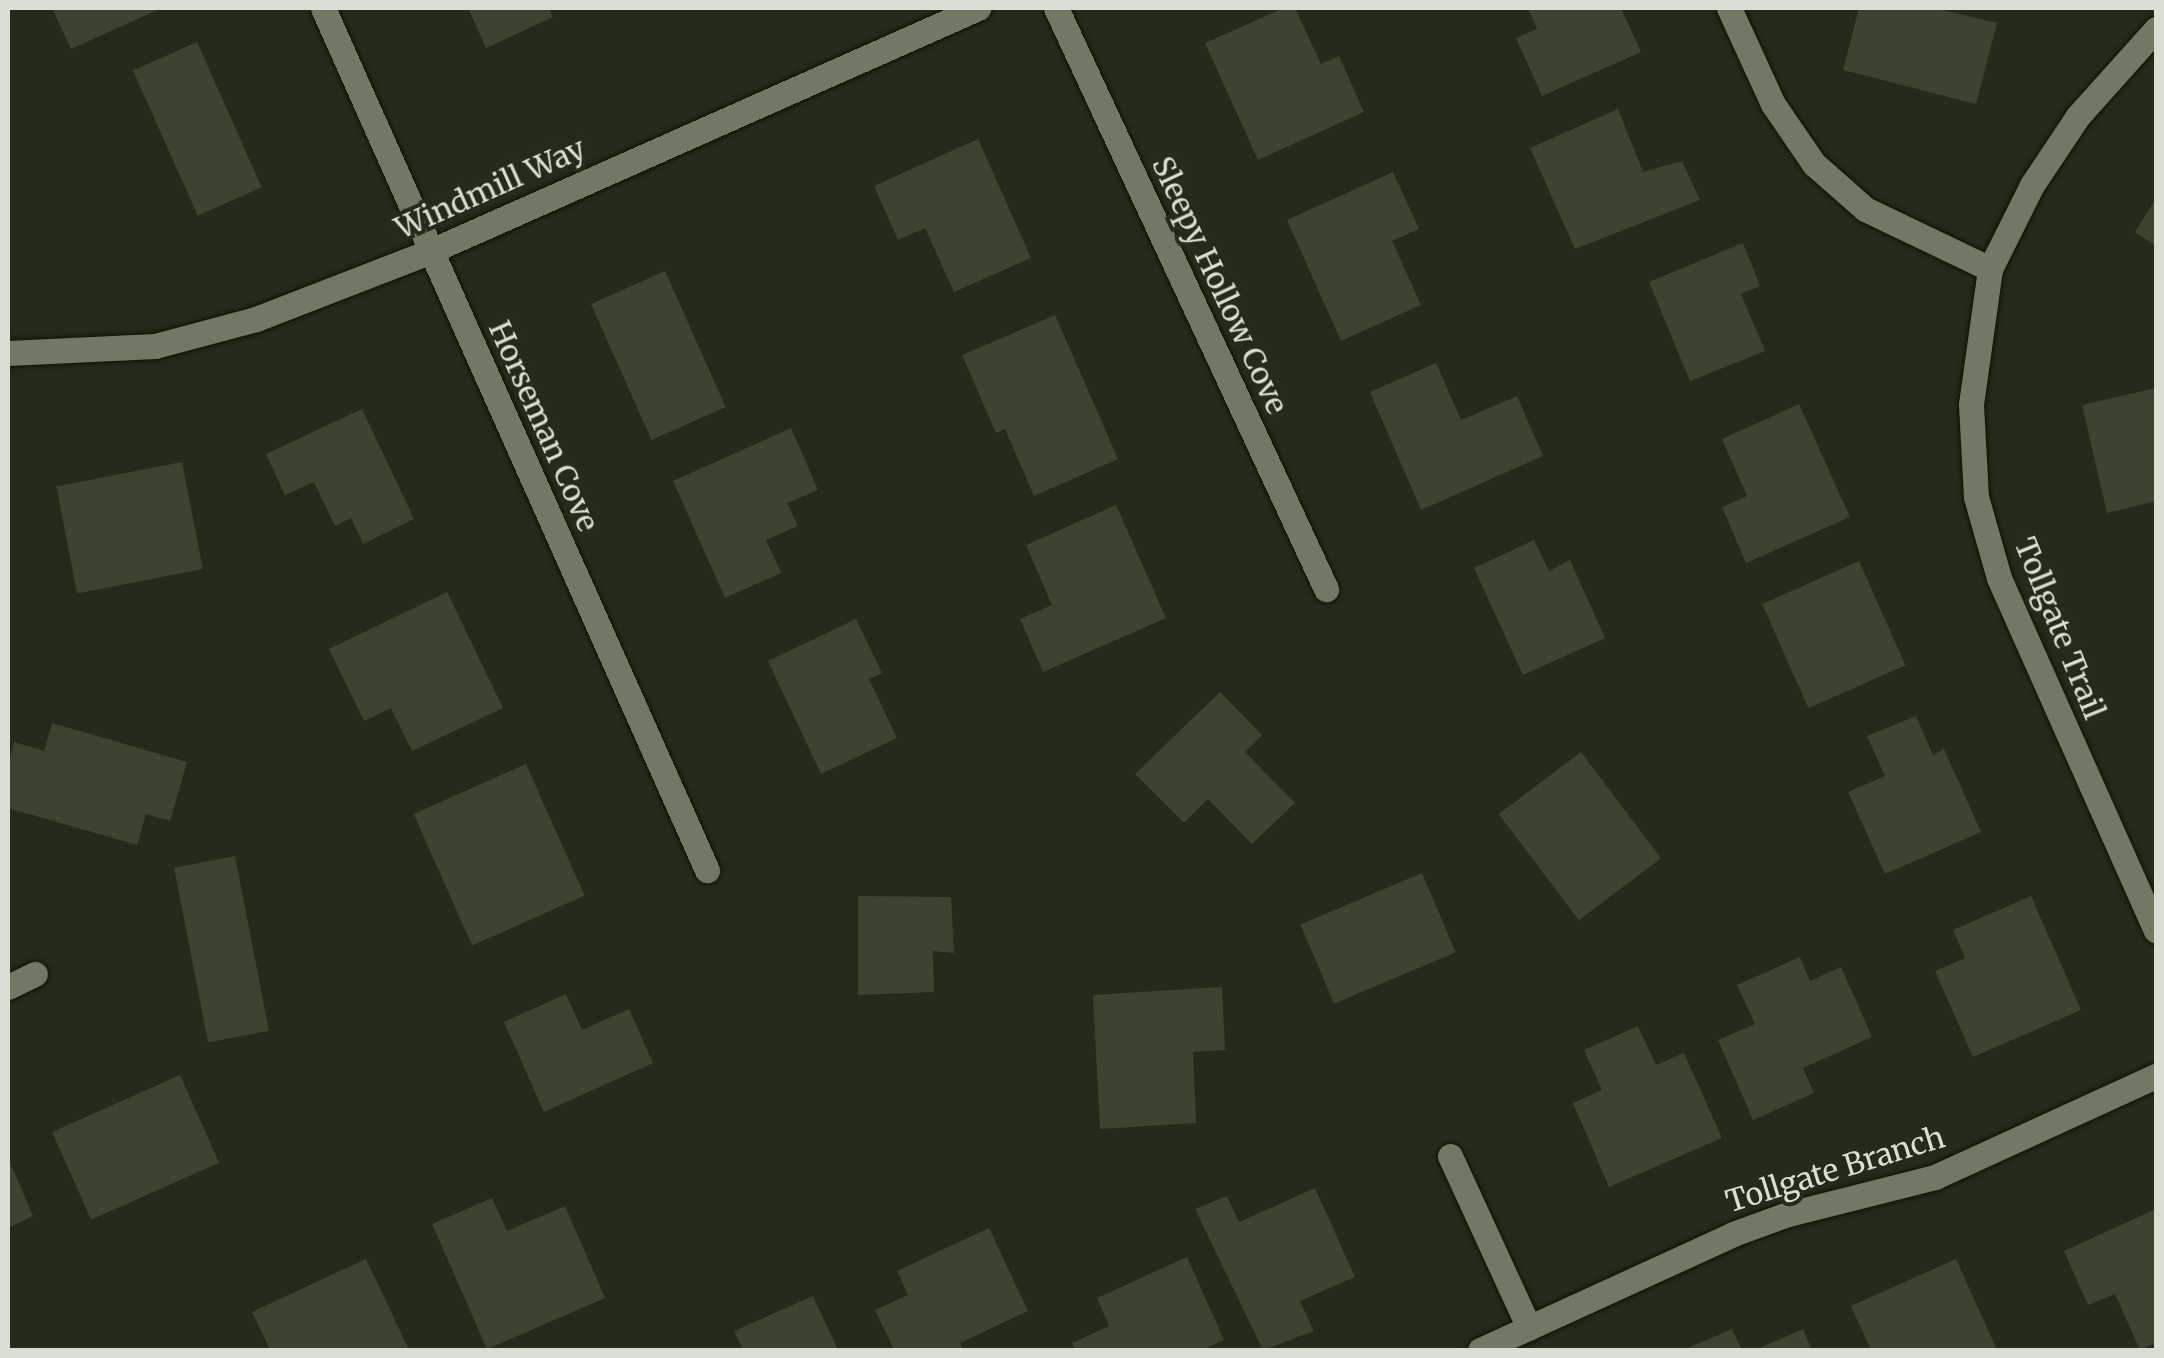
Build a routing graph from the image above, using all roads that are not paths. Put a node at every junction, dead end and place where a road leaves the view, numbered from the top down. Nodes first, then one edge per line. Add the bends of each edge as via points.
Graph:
1 (323, 8) edge
2 (978, 8) edge
3 (1056, 8) edge
4 (1730, 8) edge
5 (2156, 28) edge
6 (431, 251) junction
7 (1990, 269) junction
8 (8, 352) edge
9 (1326, 589) dead end
10 (707, 870) dead end
11 (2156, 931) edge
12 (35, 974) dead end
13 (8, 987) edge
14 (2156, 1076) edge
15 (1450, 1156) dead end
16 (1530, 1328) junction
17 (1480, 1350) edge

1 - 6 street, Horseman Cove
2 - 6 street, Windmill Way
3 - 9 street, Sleepy Hollow Cove
4 - 7 street via 1773,104 1814,164 1864,208
5 - 7 street, Tollgate Trail via 2078,116 2032,185
6 - 8 street, Windmill Way via 256,320 155,346
6 - 10 street, Horseman Cove
7 - 11 street, Tollgate Trail via 1971,405 1976,497 1999,578
12 - 13 street
14 - 16 street, Tollgate Branch via 1935,1177 1733,1234
15 - 16 street
16 - 17 street, Tollgate Branch

